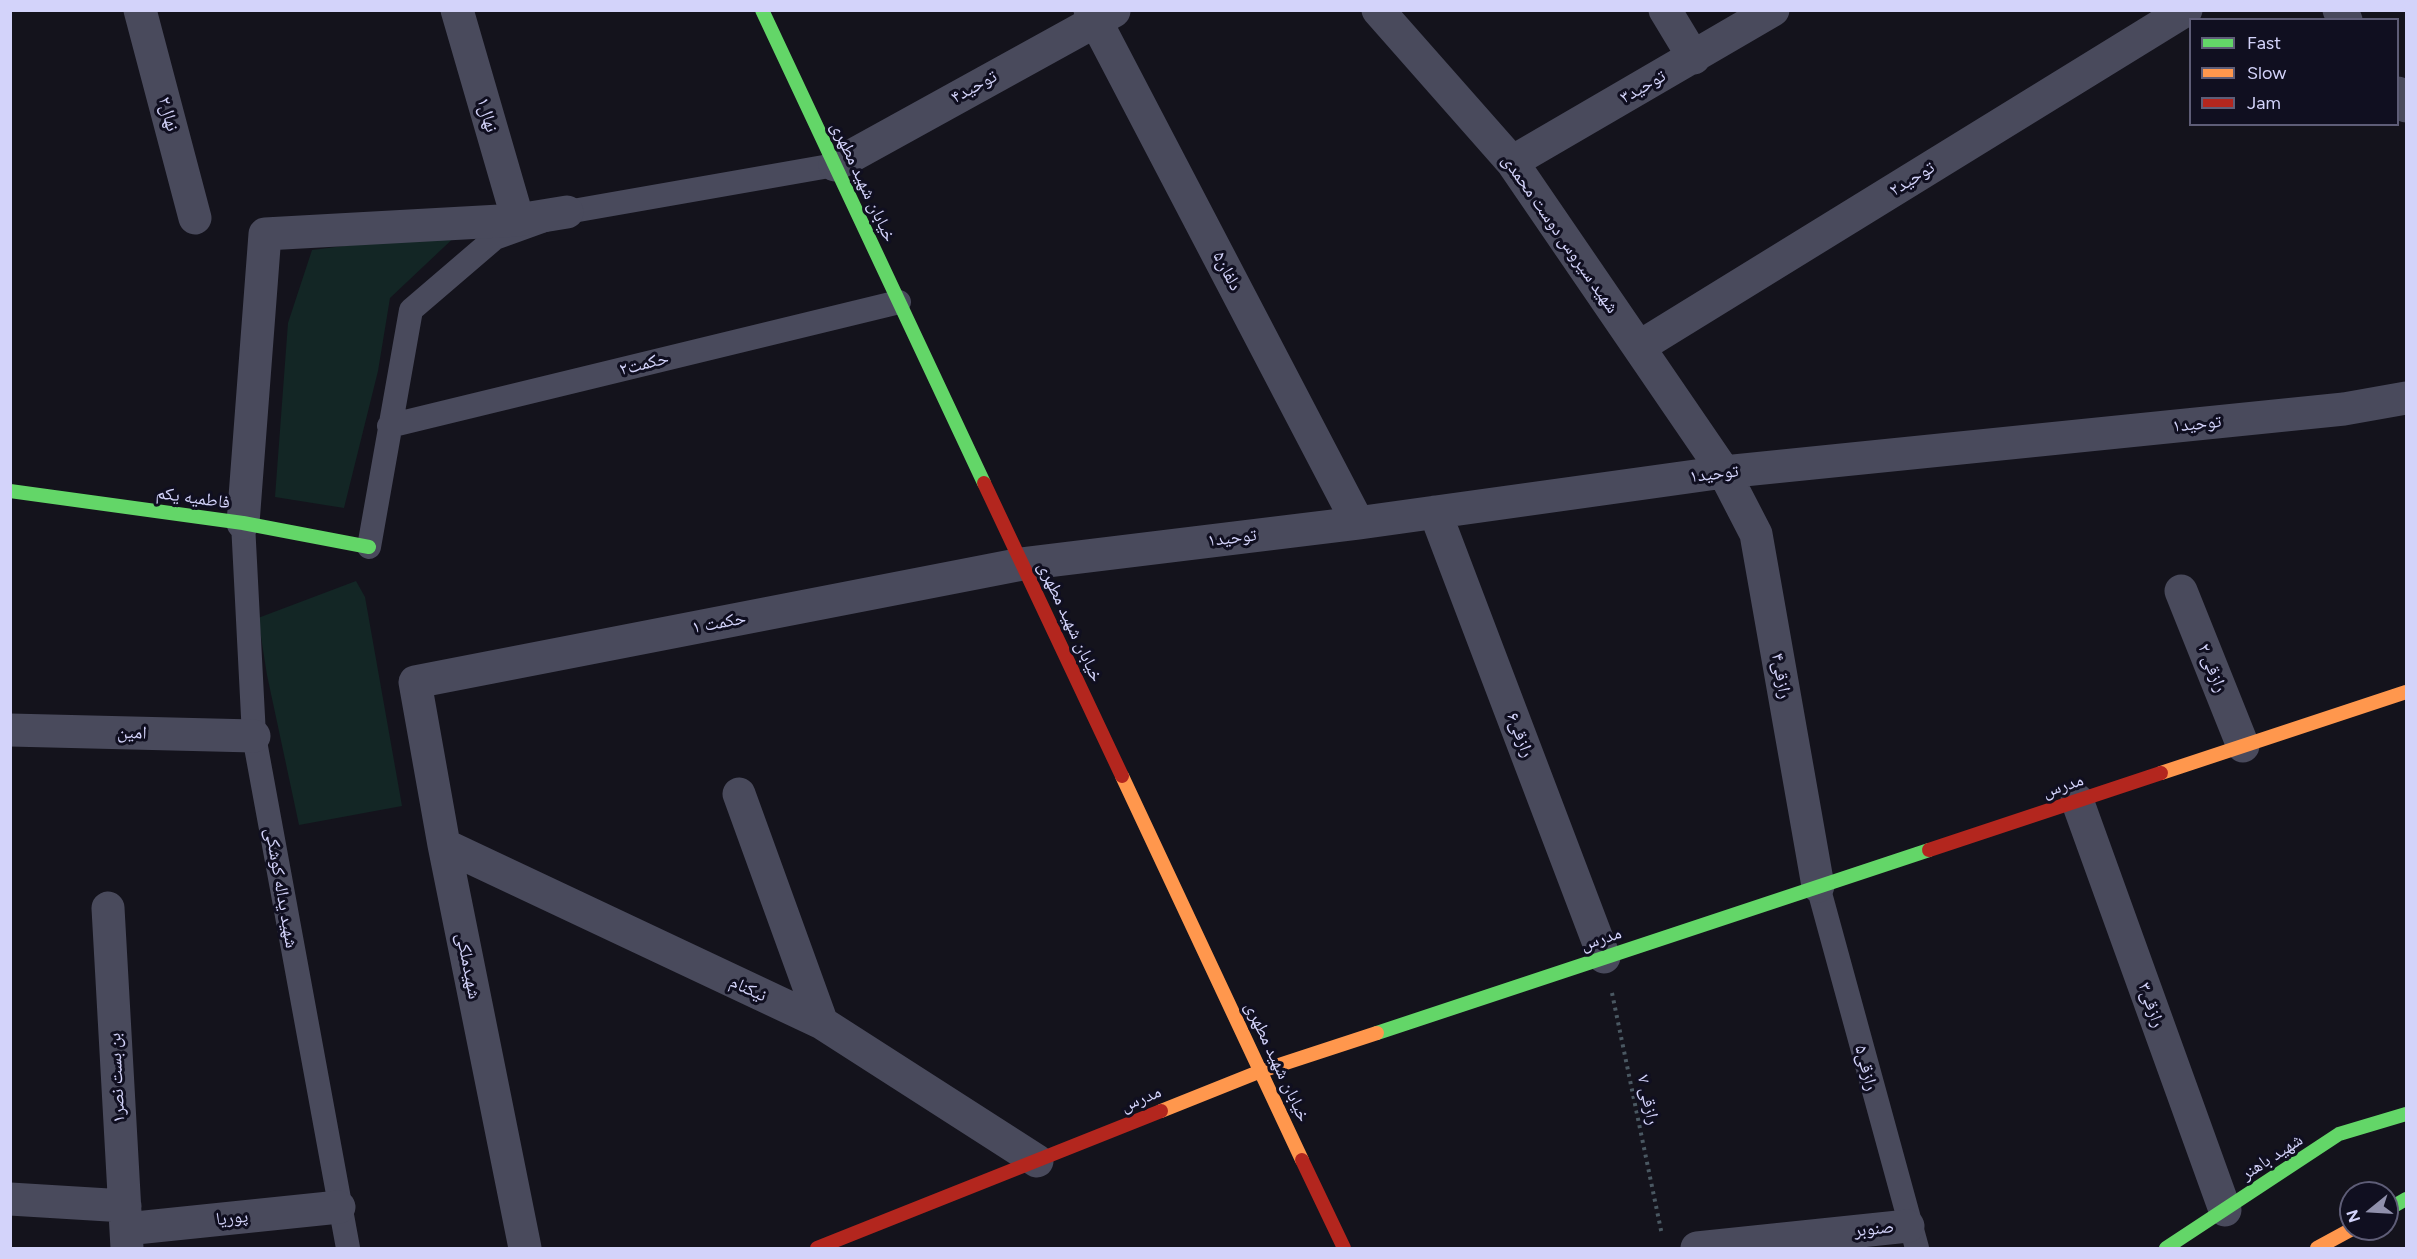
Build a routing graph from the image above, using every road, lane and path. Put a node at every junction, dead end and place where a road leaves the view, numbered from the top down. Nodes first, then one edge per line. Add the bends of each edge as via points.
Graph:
1 (140, 10) edge
2 (457, 10) edge
3 (762, 10) edge
4 (1378, 10) edge
5 (1665, 10) edge
6 (1773, 10) edge
7 (2186, 10) edge
8 (1100, 14) edge
9 (1694, 58) junction
10 (1512, 162) junction
11 (835, 165) junction
12 (567, 212) junction
13 (195, 218) dead end
14 (518, 220) junction
15 (899, 302) junction
16 (1639, 346) junction
17 (2406, 398) edge
18 (389, 426) junction
19 (1725, 472) junction
20 (10, 491) edge
21 (1435, 512) junction
22 (1358, 523) junction
23 (243, 524) junction
24 (369, 547) joint
25 (1023, 564) junction
26 (2181, 591) dead end
27 (415, 682) joint
28 (2406, 692) edge
29 (10, 730) edge
30 (254, 736) junction
31 (2243, 746) junction
32 (739, 794) dead end
33 (2077, 800) junction
34 (444, 845) junction
35 (1818, 886) junction
36 (108, 908) dead end
37 (1604, 957) junction
38 (822, 1023) junction
39 (1261, 1071) junction
40 (2406, 1114) edge
41 (1036, 1161) junction
42 (10, 1199) edge
43 (339, 1207) junction
44 (2225, 1210) junction
45 (126, 1228) edge
46 (2339, 1236) edge
47 (1663, 1237) dead end
48 (1913, 1237) edge
49 (348, 1248) edge
50 (525, 1248) edge
51 (817, 1248) edge
52 (1344, 1248) edge
53 (1697, 1248) edge
54 (2166, 1248) edge
55 (2317, 1248) edge

1 - 13 street, نهال۲
2 - 14 street, نهال۱
3 - 11 street, خیابان شهید مطهری
4 - 10 street, شهید سیروس دوست محمدی
5 - 9 street
6 - 9 street, توحید۳
7 - 16 street, توحید۲
8 - 11 street, توحید۴
8 - 22 street, دلفان۵
9 - 10 street, توحید۳
10 - 16 street, شهید سیروس دوست محمدی
11 - 12 lane
11 - 15 street, خیابان شهید مطهری
12 - 14 street
12 - 18 lane via 495,238 411,310
14 - 23 street via 265,234
15 - 18 lane, حکمت۲
15 - 25 street, خیابان شهید مطهری
16 - 19 street, شهید سیروس دوست محمدی
17 - 19 street, توحید۱ via 2344,409
18 - 24 lane
19 - 21 street, توحید۱
19 - 35 street, رازقی۴ via 1756,534
20 - 23 street, فاطمیه یکم
21 - 22 street, توحید۱
21 - 37 street, رازقی۶
22 - 25 street, توحید۱
23 - 24 street, فاطمیه یکم
23 - 30 lane, شهید یداله کوشکی
25 - 27 street, حکمت ۱
25 - 39 street, خیابان شهید مطهری
26 - 31 street, رازقی ۲
27 - 34 street, شهیدملکی
28 - 31 street, مدرس
29 - 30 street, امین
30 - 43 lane, شهید یداله کوشکی
31 - 33 street, مدرس
32 - 38 street
33 - 35 street, مدرس
33 - 44 street, رازقی۳
34 - 38 street, نیکنام
34 - 50 street, شهیدملکی
35 - 37 street, مدرس
35 - 48 lane, رازقی۵
36 - 45 street, بن بست نصر۱
37 - 39 street, مدرس
37 - 47 path, رازقی ۷
38 - 41 street, نیکنام
39 - 41 street, مدرس
39 - 52 street, خیابان شهید مطهری
40 - 44 street, شهید باهنر via 2339,1134
41 - 51 street, مدرس
42 - 45 street, پوریا
43 - 45 street, پوریا
43 - 49 lane, شهید یداله کوشکی
44 - 54 street, شهید باهنر
46 - 55 street
48 - 53 street, صنوبر

